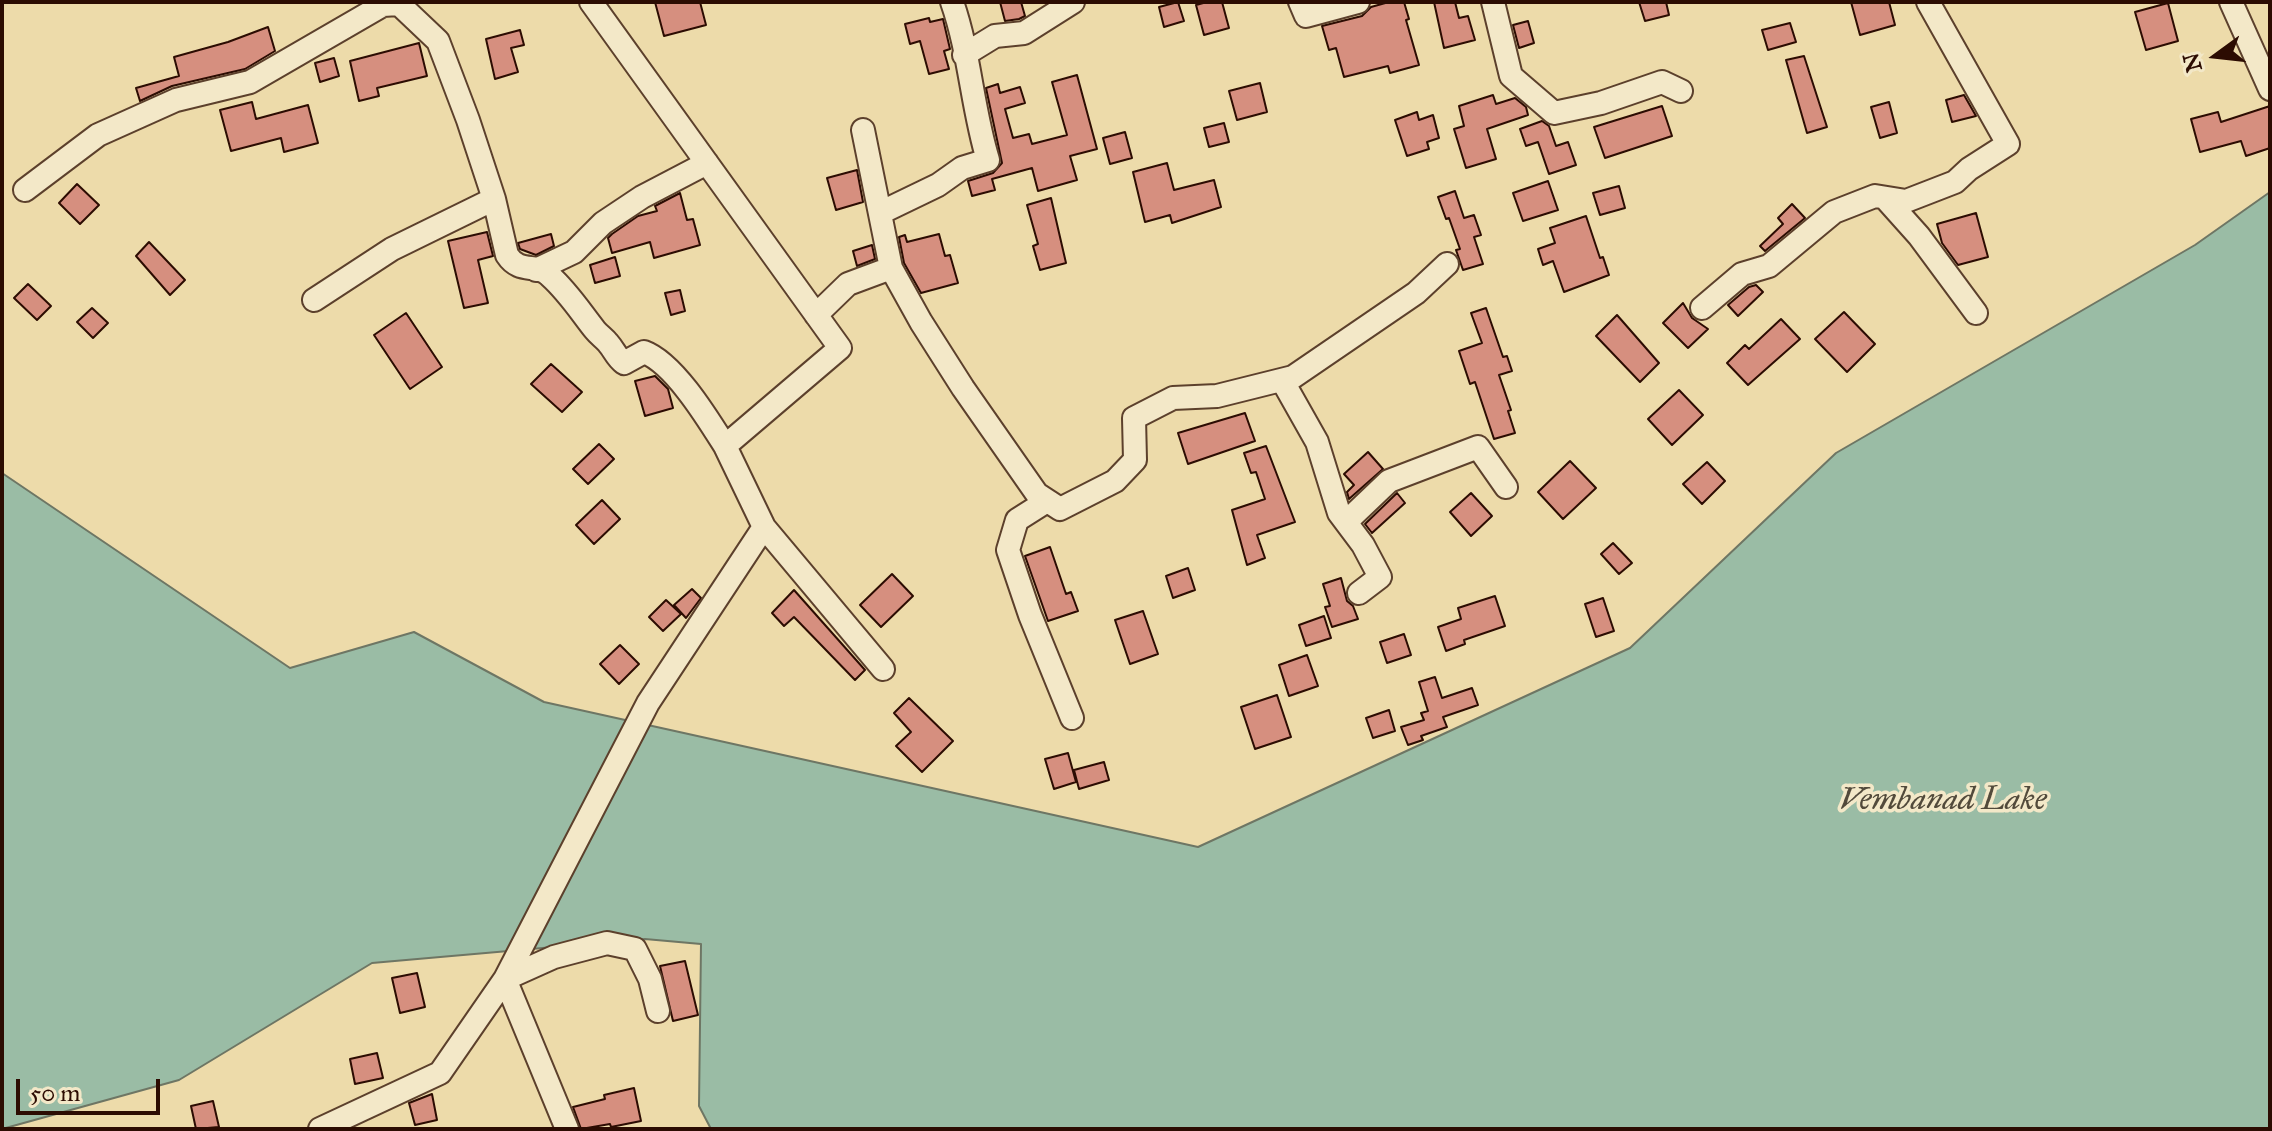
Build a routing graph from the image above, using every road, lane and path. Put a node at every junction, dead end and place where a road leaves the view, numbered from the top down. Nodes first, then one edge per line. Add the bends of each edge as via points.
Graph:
1 (591, 2) edge
2 (952, 2) edge
3 (1073, 2) edge
4 (1300, 2) edge
5 (1358, 2) edge
6 (1493, 2) edge
7 (1928, 2) edge
8 (2231, 2) edge
9 (382, 4) edge
10 (964, 55) junction
11 (2270, 89) edge
12 (1681, 91) dead end
13 (863, 130) dead end
14 (707, 163) junction
15 (25, 190) dead end
16 (1885, 198) junction
17 (494, 199) junction
18 (880, 213) junction
19 (1447, 264) dead end
20 (891, 268) junction
21 (536, 270) junction
22 (314, 300) dead end
23 (1702, 308) dead end
24 (1976, 313) dead end
25 (816, 315) junction
26 (1282, 380) junction
27 (725, 446) junction
28 (1506, 487) dead end
29 (1047, 501) junction
30 (1346, 522) junction
31 (764, 527) junction
32 (1359, 593) dead end
33 (883, 669) dead end
34 (1072, 718) dead end
35 (505, 979) junction
36 (658, 1011) dead end
37 (320, 1129) edge
38 (567, 1129) edge

1 - 14 street
2 - 10 street
3 - 10 street via 1024,33 995,36
4 - 5 street via 1306,16
6 - 12 street via 1511,76 1554,113 1662,82
7 - 16 street via 2008,144 1955,182 1906,201
8 - 11 street
9 - 15 street via 250,82 176,100 98,135
9 - 17 street via 399,4 438,41
10 - 18 street via 988,160 962,168
13 - 18 street
14 - 21 street via 642,197 603,223 574,252
14 - 25 street
16 - 23 street via 1875,196 1834,212 1769,266 1742,274
16 - 24 street
17 - 21 street via 507,255 518,266
17 - 22 street via 392,249
18 - 20 street
19 - 26 street via 1416,293
20 - 25 street via 848,284
20 - 29 street via 963,388
21 - 27 street via 550,275 569,294 624,363 644,352 663,365
25 - 27 street via 840,348
26 - 29 street via 1217,396 1173,398 1134,418 1135,460 1115,481 1060,509
26 - 30 street via 1317,442
27 - 31 street
28 - 30 street via 1478,447 1389,481
29 - 34 street via 1017,520 1008,550
30 - 32 street via 1380,577
31 - 33 street
31 - 35 street via 648,703
35 - 36 street via 554,957 607,943 635,949
35 - 37 street via 440,1073
35 - 38 street

